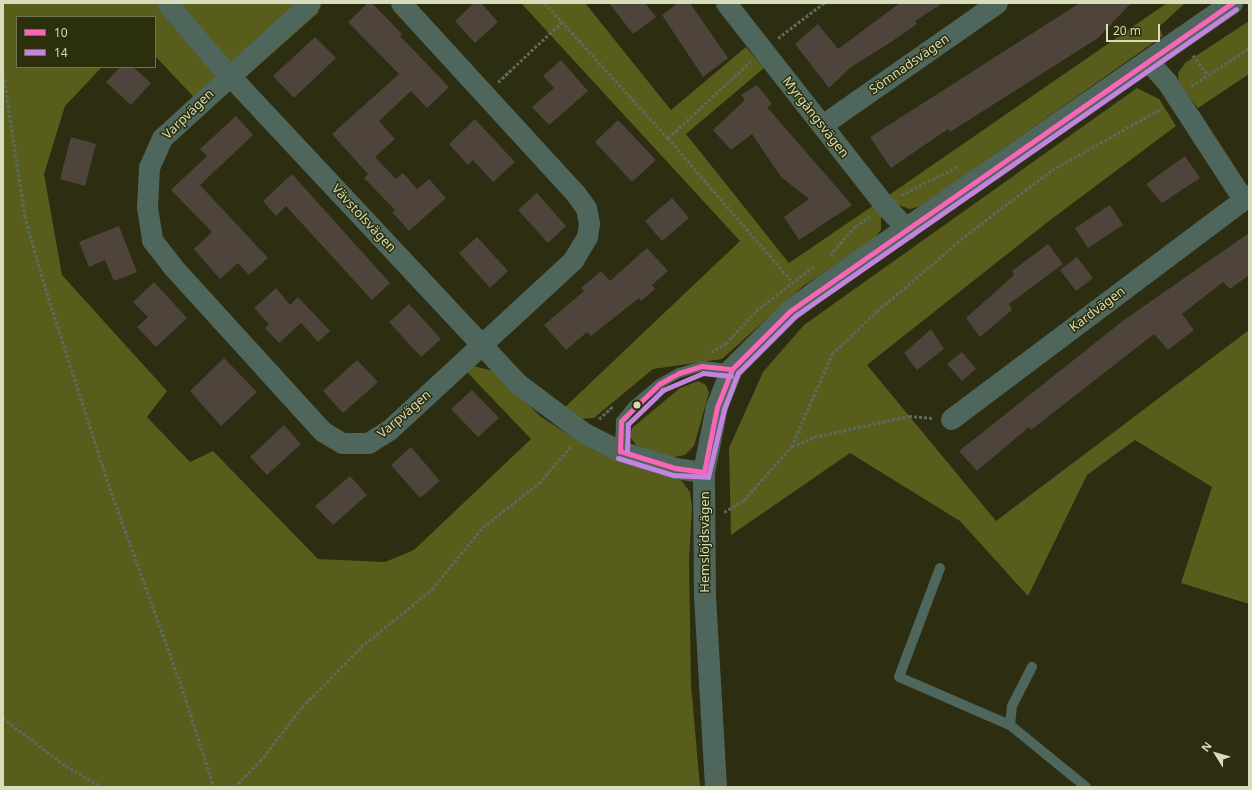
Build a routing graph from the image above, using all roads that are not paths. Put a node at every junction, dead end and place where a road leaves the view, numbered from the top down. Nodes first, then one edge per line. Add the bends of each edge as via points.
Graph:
1 (167, 3) edge
2 (310, 3) edge
3 (401, 3) edge
4 (726, 3) edge
5 (997, 3) edge
6 (1232, 3) edge
7 (1148, 61) junction
8 (229, 74) junction
9 (822, 125) junction
10 (1246, 197) edge
11 (907, 229) junction
12 (481, 343) junction
13 (732, 369) junction
14 (951, 419) road end
15 (620, 451) junction
16 (704, 472) junction
17 (940, 568) dead end
18 (1032, 667) dead end
19 (1010, 725) junction
20 (716, 787) edge
21 (1086, 787) edge

1 - 8 street, Vävstolsvägen
2 - 8 street, Varpvägen
3 - 12 street, Varpvägen via 586,208 589,223 587,237 573,260
4 - 9 street, Myrgångsvägen
5 - 9 street, Sömnadsvägen
6 - 7 street, Hemslöjdsvägen
7 - 10 street, Kardvägen via 1176,96
7 - 11 street, Hemslöjdsvägen
8 - 12 street, Vävstolsvägen
8 - 12 street, Varpvägen via 162,138 149,167 147,207 152,240 172,266 322,431 342,443 368,443 389,430
9 - 11 street, Myrgångsvägen via 885,206
10 - 14 street, Kardvägen
11 - 13 street, Hemslöjdsvägen via 790,311
12 - 15 street, Vävstolsvägen via 518,383 584,433
13 - 15 lane via 702,366 679,373 659,384 633,406 621,421
13 - 16 street, Hemslöjdsvägen via 717,407
15 - 16 street, Vävstolsvägen via 675,468
16 - 20 street, Hemslöjdsvägen
17 - 19 lane via 899,677
18 - 19 lane via 1012,706
19 - 21 lane

